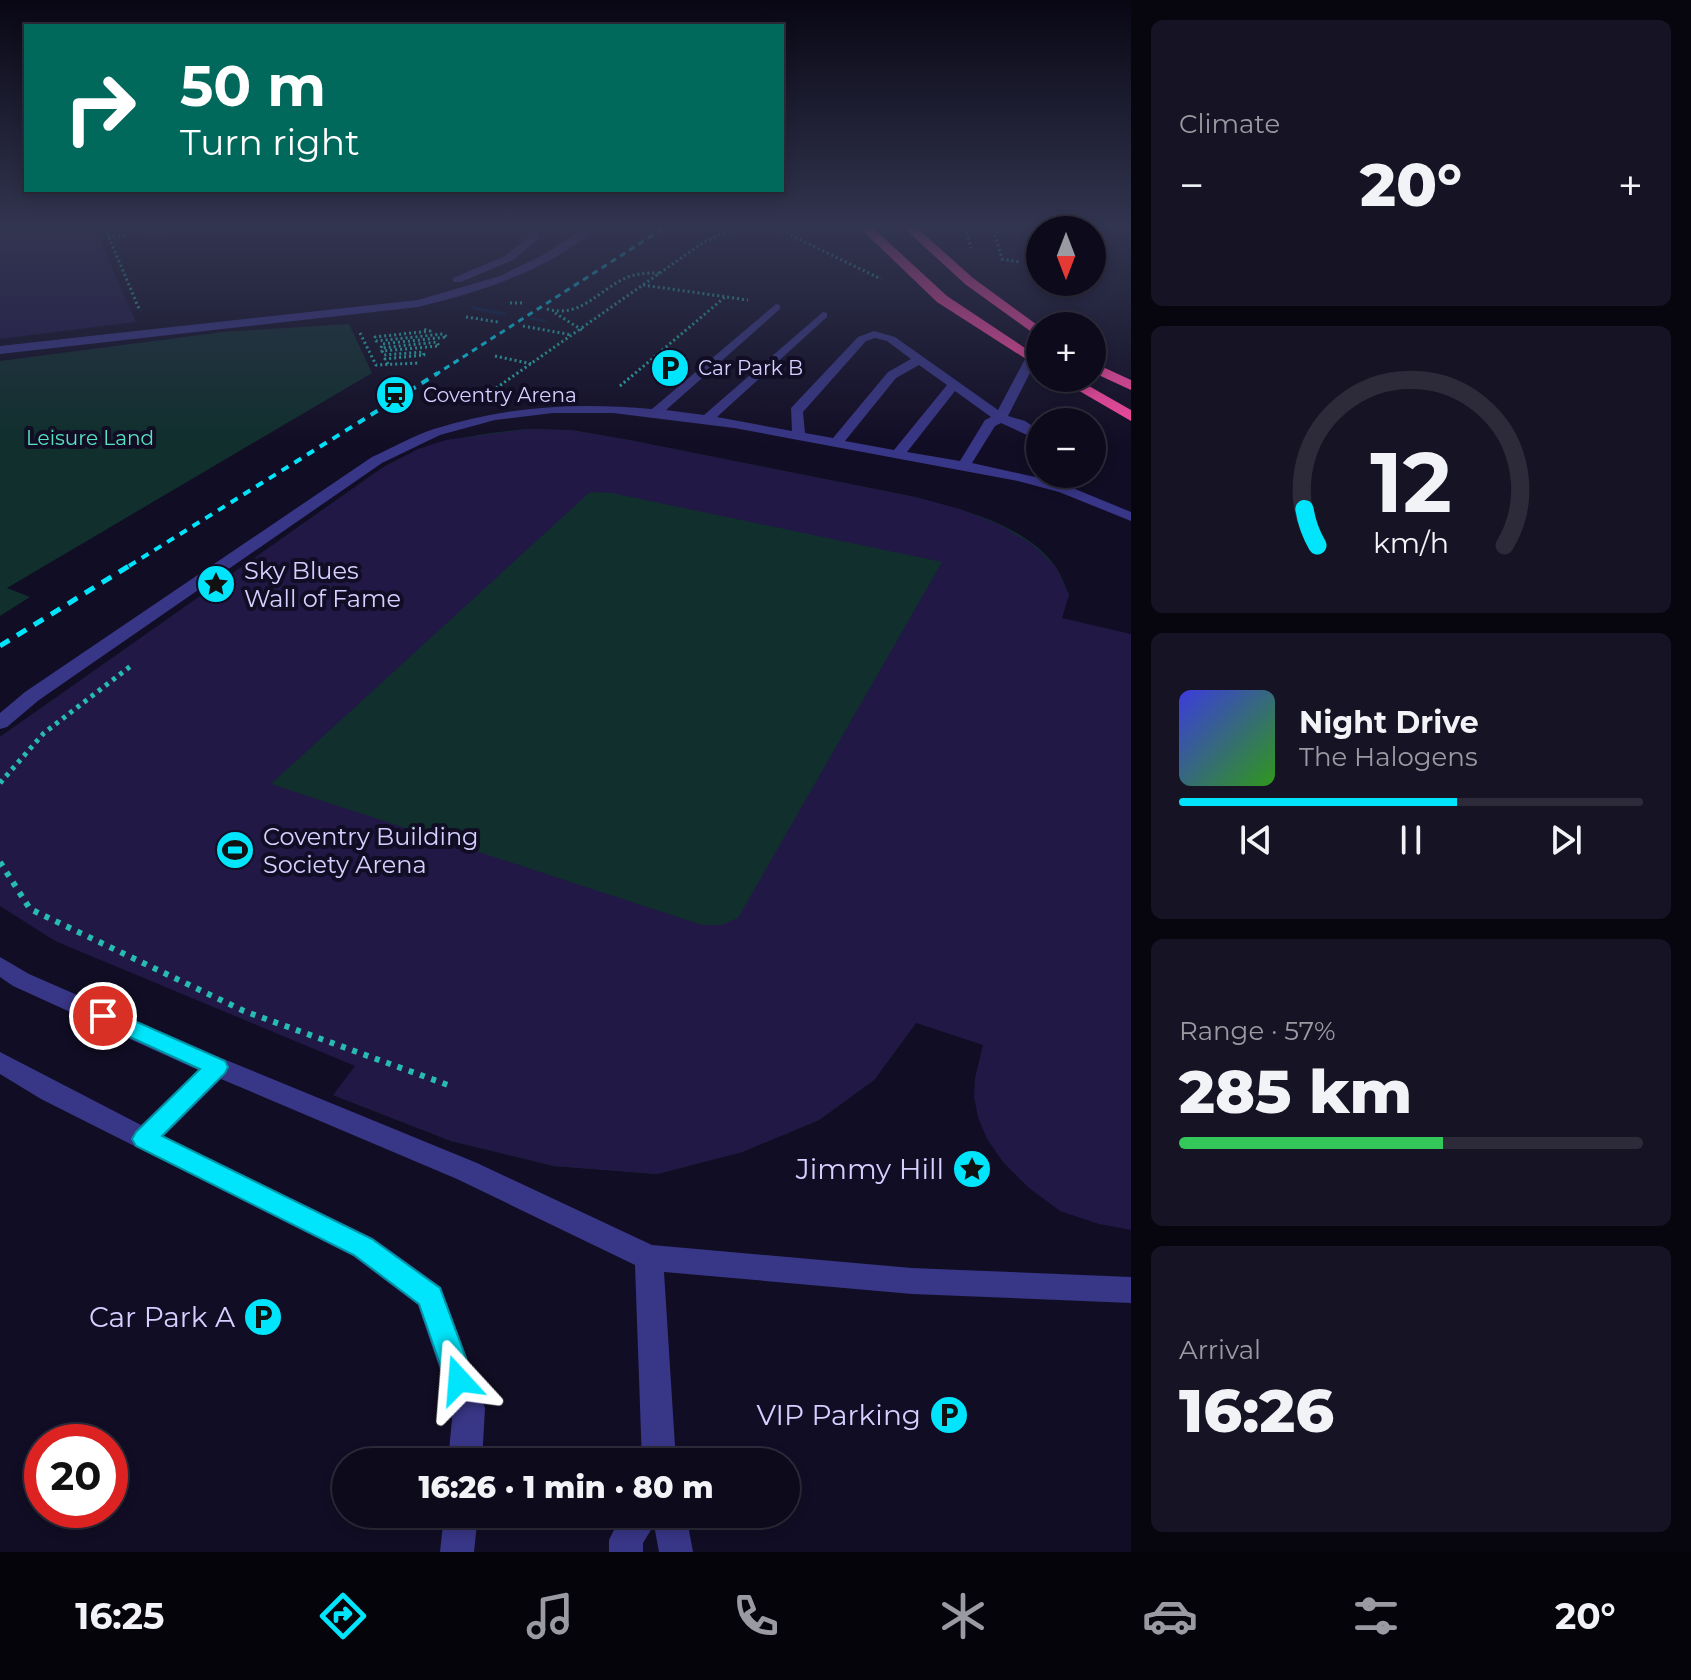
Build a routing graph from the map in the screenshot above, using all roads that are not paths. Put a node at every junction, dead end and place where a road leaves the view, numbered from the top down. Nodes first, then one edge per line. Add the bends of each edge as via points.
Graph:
1 (436, 300) edge
2 (944, 300) edge
3 (993, 300) edge
4 (776, 307) dead end
5 (823, 315) dead end
6 (1026, 324) edge
7 (0, 350) edge
8 (1026, 355) edge
9 (920, 359) junction
10 (1106, 373) edge
11 (1026, 378) edge
12 (954, 385) junction
13 (1131, 386) edge
14 (1089, 392) edge
15 (657, 411) junction
16 (1131, 416) edge
17 (1000, 418) junction
18 (707, 419) junction
19 (1026, 428) edge
20 (799, 436) junction
21 (836, 443) junction
22 (897, 455) junction
23 (963, 467) junction
24 (1131, 517) edge
25 (0, 723) edge
26 (0, 965) edge
27 (0, 1062) edge
28 (217, 1067) junction
29 (144, 1139) junction
30 (649, 1258) junction
31 (1131, 1290) edge
32 (466, 1448) edge
33 (658, 1448) edge
34 (460, 1528) edge
35 (633, 1528) edge
36 (672, 1528) edge
37 (457, 1552) edge
38 (626, 1552) edge
39 (676, 1552) edge

1 - 7 street via 377,312
2 - 8 highway
3 - 6 highway
4 - 15 street
5 - 18 street
9 - 12 street
9 - 20 street via 891,339 874,334 862,339 796,411
9 - 21 street via 892,375
10 - 13 highway
11 - 17 street
12 - 17 street
12 - 22 street
14 - 16 highway
15 - 18 street
15 - 25 street via 530,410 448,426 411,440 44,687
17 - 19 street
17 - 23 street via 990,423
18 - 20 street
20 - 21 street
21 - 22 street
22 - 23 street
23 - 24 street via 1042,482
26 - 28 street via 21,980
27 - 29 street
28 - 29 street
28 - 30 street via 467,1171
29 - 32 street via 363,1247 430,1297 469,1408
30 - 31 street via 912,1281
30 - 33 street
34 - 37 street
35 - 38 street
36 - 39 street

